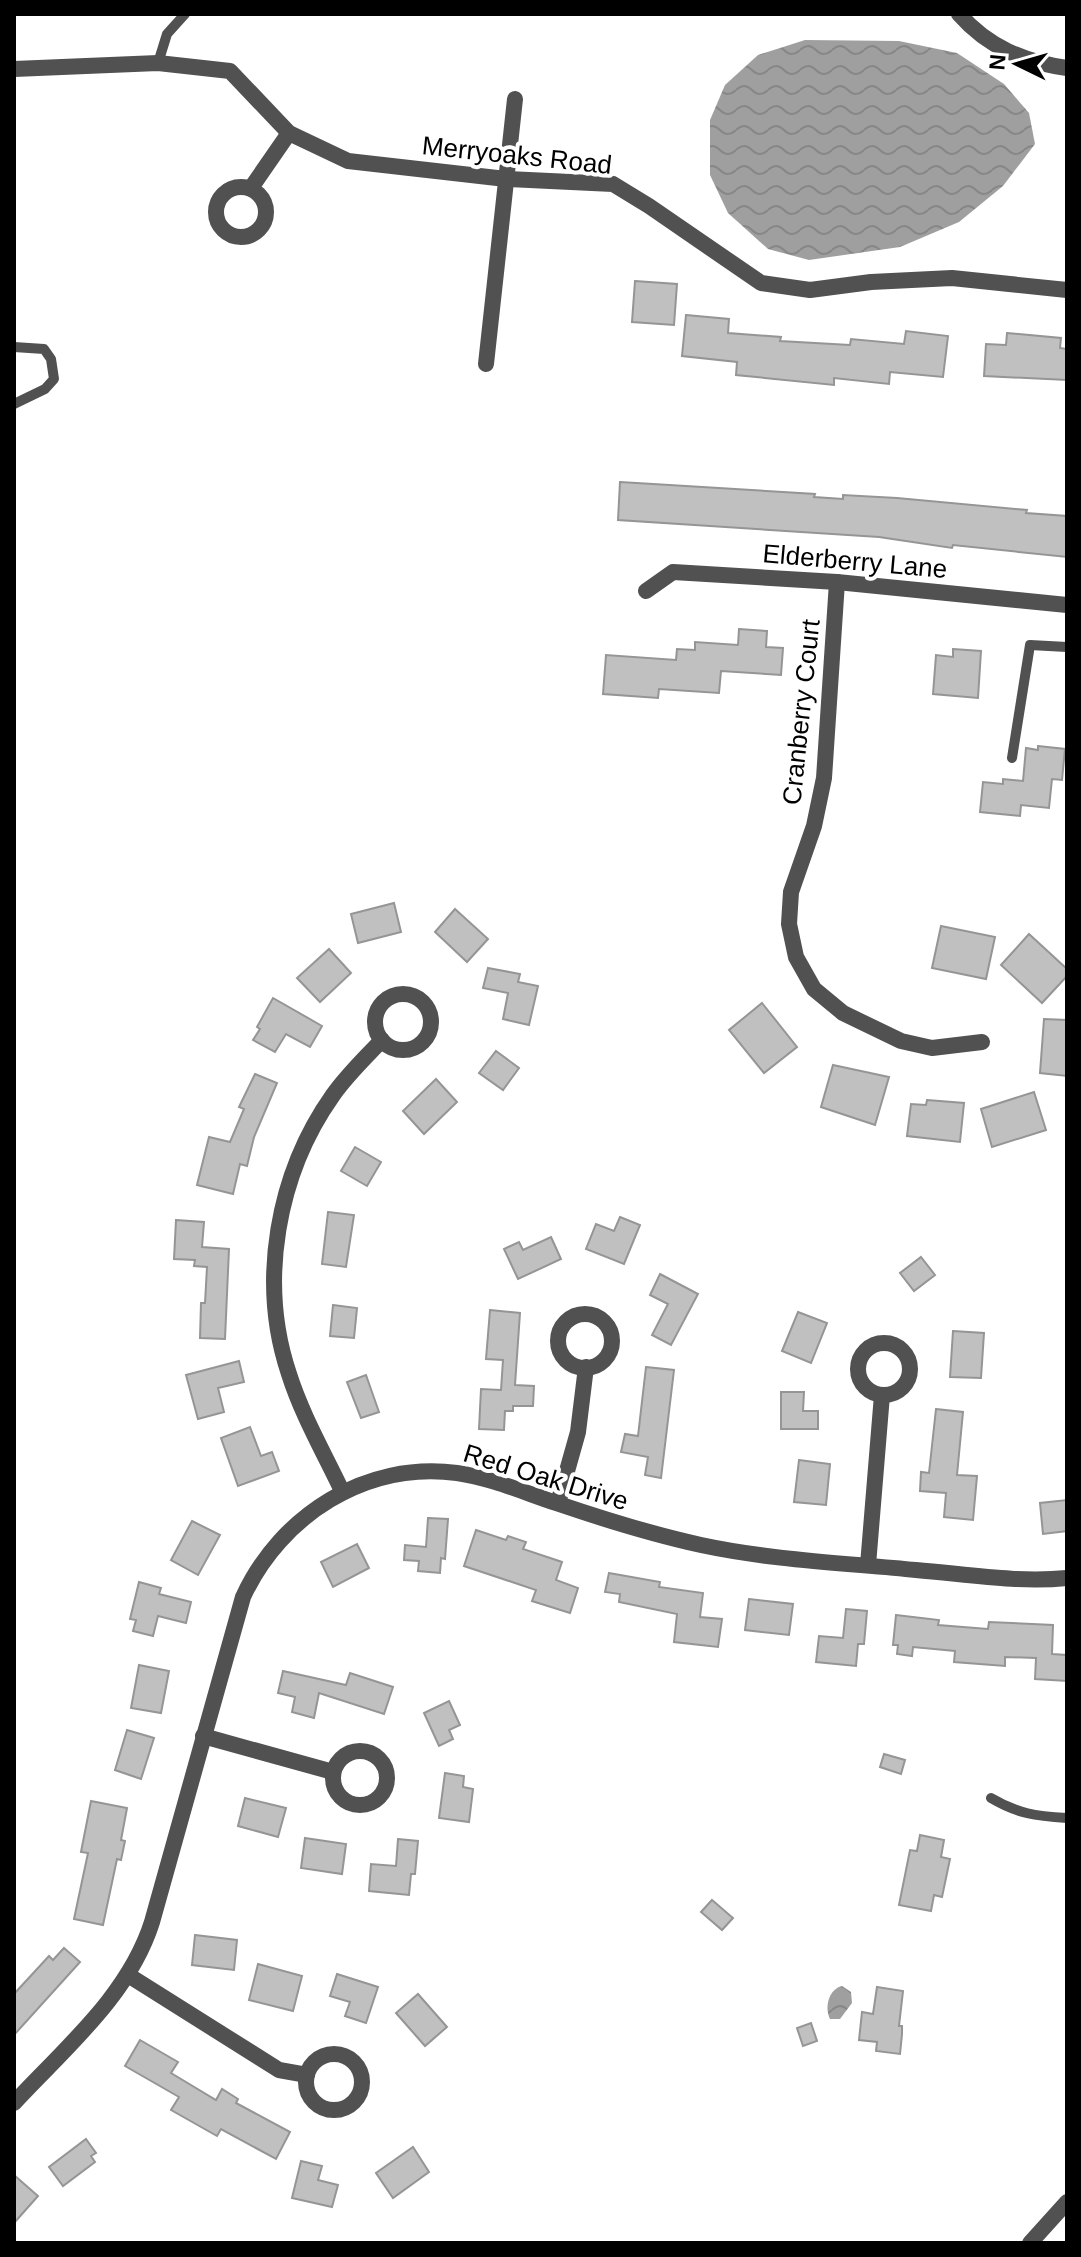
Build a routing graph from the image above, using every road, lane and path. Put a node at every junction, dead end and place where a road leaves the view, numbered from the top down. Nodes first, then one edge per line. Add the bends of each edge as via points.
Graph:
1 (185, 14) edge
2 (959, 14) edge
3 (158, 63) junction
4 (1067, 68) edge
5 (14, 69) edge
6 (515, 99) dead end
7 (289, 133) junction
8 (506, 179) junction
9 (251, 188) dead end
10 (1067, 290) edge
11 (14, 347) edge
12 (486, 364) dead end
13 (14, 404) edge
14 (837, 582) junction
15 (646, 591) dead end
16 (1067, 605) edge
17 (1067, 647) edge
18 (1012, 758) dead end
19 (382, 1040) dead end
20 (982, 1042) dead end
21 (586, 1367) dead end
22 (882, 1395) dead end
23 (342, 1491) junction
24 (558, 1503) junction
25 (868, 1565) junction
26 (1067, 1578) edge
27 (203, 1736) junction
28 (333, 1772) dead end
29 (991, 1798) dead end
30 (1067, 1818) edge
31 (128, 1975) junction
32 (307, 2075) dead end
33 (14, 2103) edge
34 (1067, 2202) edge
35 (1030, 2243) edge

1 - 3 lane via 167,34
2 - 4 street via 1004,51
3 - 5 street, Merryoaks Road
3 - 7 street, Merryoaks Road via 230,71
6 - 8 street
7 - 8 street, Merryoaks Road via 348,161
7 - 9 street
8 - 10 street, Merryoaks Road via 613,184 761,283 810,290 952,278
8 - 12 street
11 - 13 lane via 44,349 54,379
14 - 15 street, Elderberry Lane via 673,572
14 - 16 street, Elderberry Lane
14 - 20 street, Cranberry Court via 824,778 791,892 789,924 796,957 814,989 843,1013 901,1041 932,1048
17 - 18 lane via 1030,645
19 - 23 street via 347,1076 312,1128 282,1206 276,1244 274,1283 283,1354
21 - 24 street via 578,1432
22 - 25 street
23 - 24 street, Red Oak Drive via 394,1475 436,1471 480,1478
23 - 27 street, Red Oak Drive via 288,1531 251,1580 236,1615
24 - 25 street, Red Oak Drive via 705,1546
25 - 26 street, Red Oak Drive via 1036,1580
27 - 28 street
27 - 31 street, Red Oak Drive via 152,1922
29 - 30 lane via 1013,1811
31 - 32 street via 279,2070
31 - 33 street, Red Oak Drive
34 - 35 street

